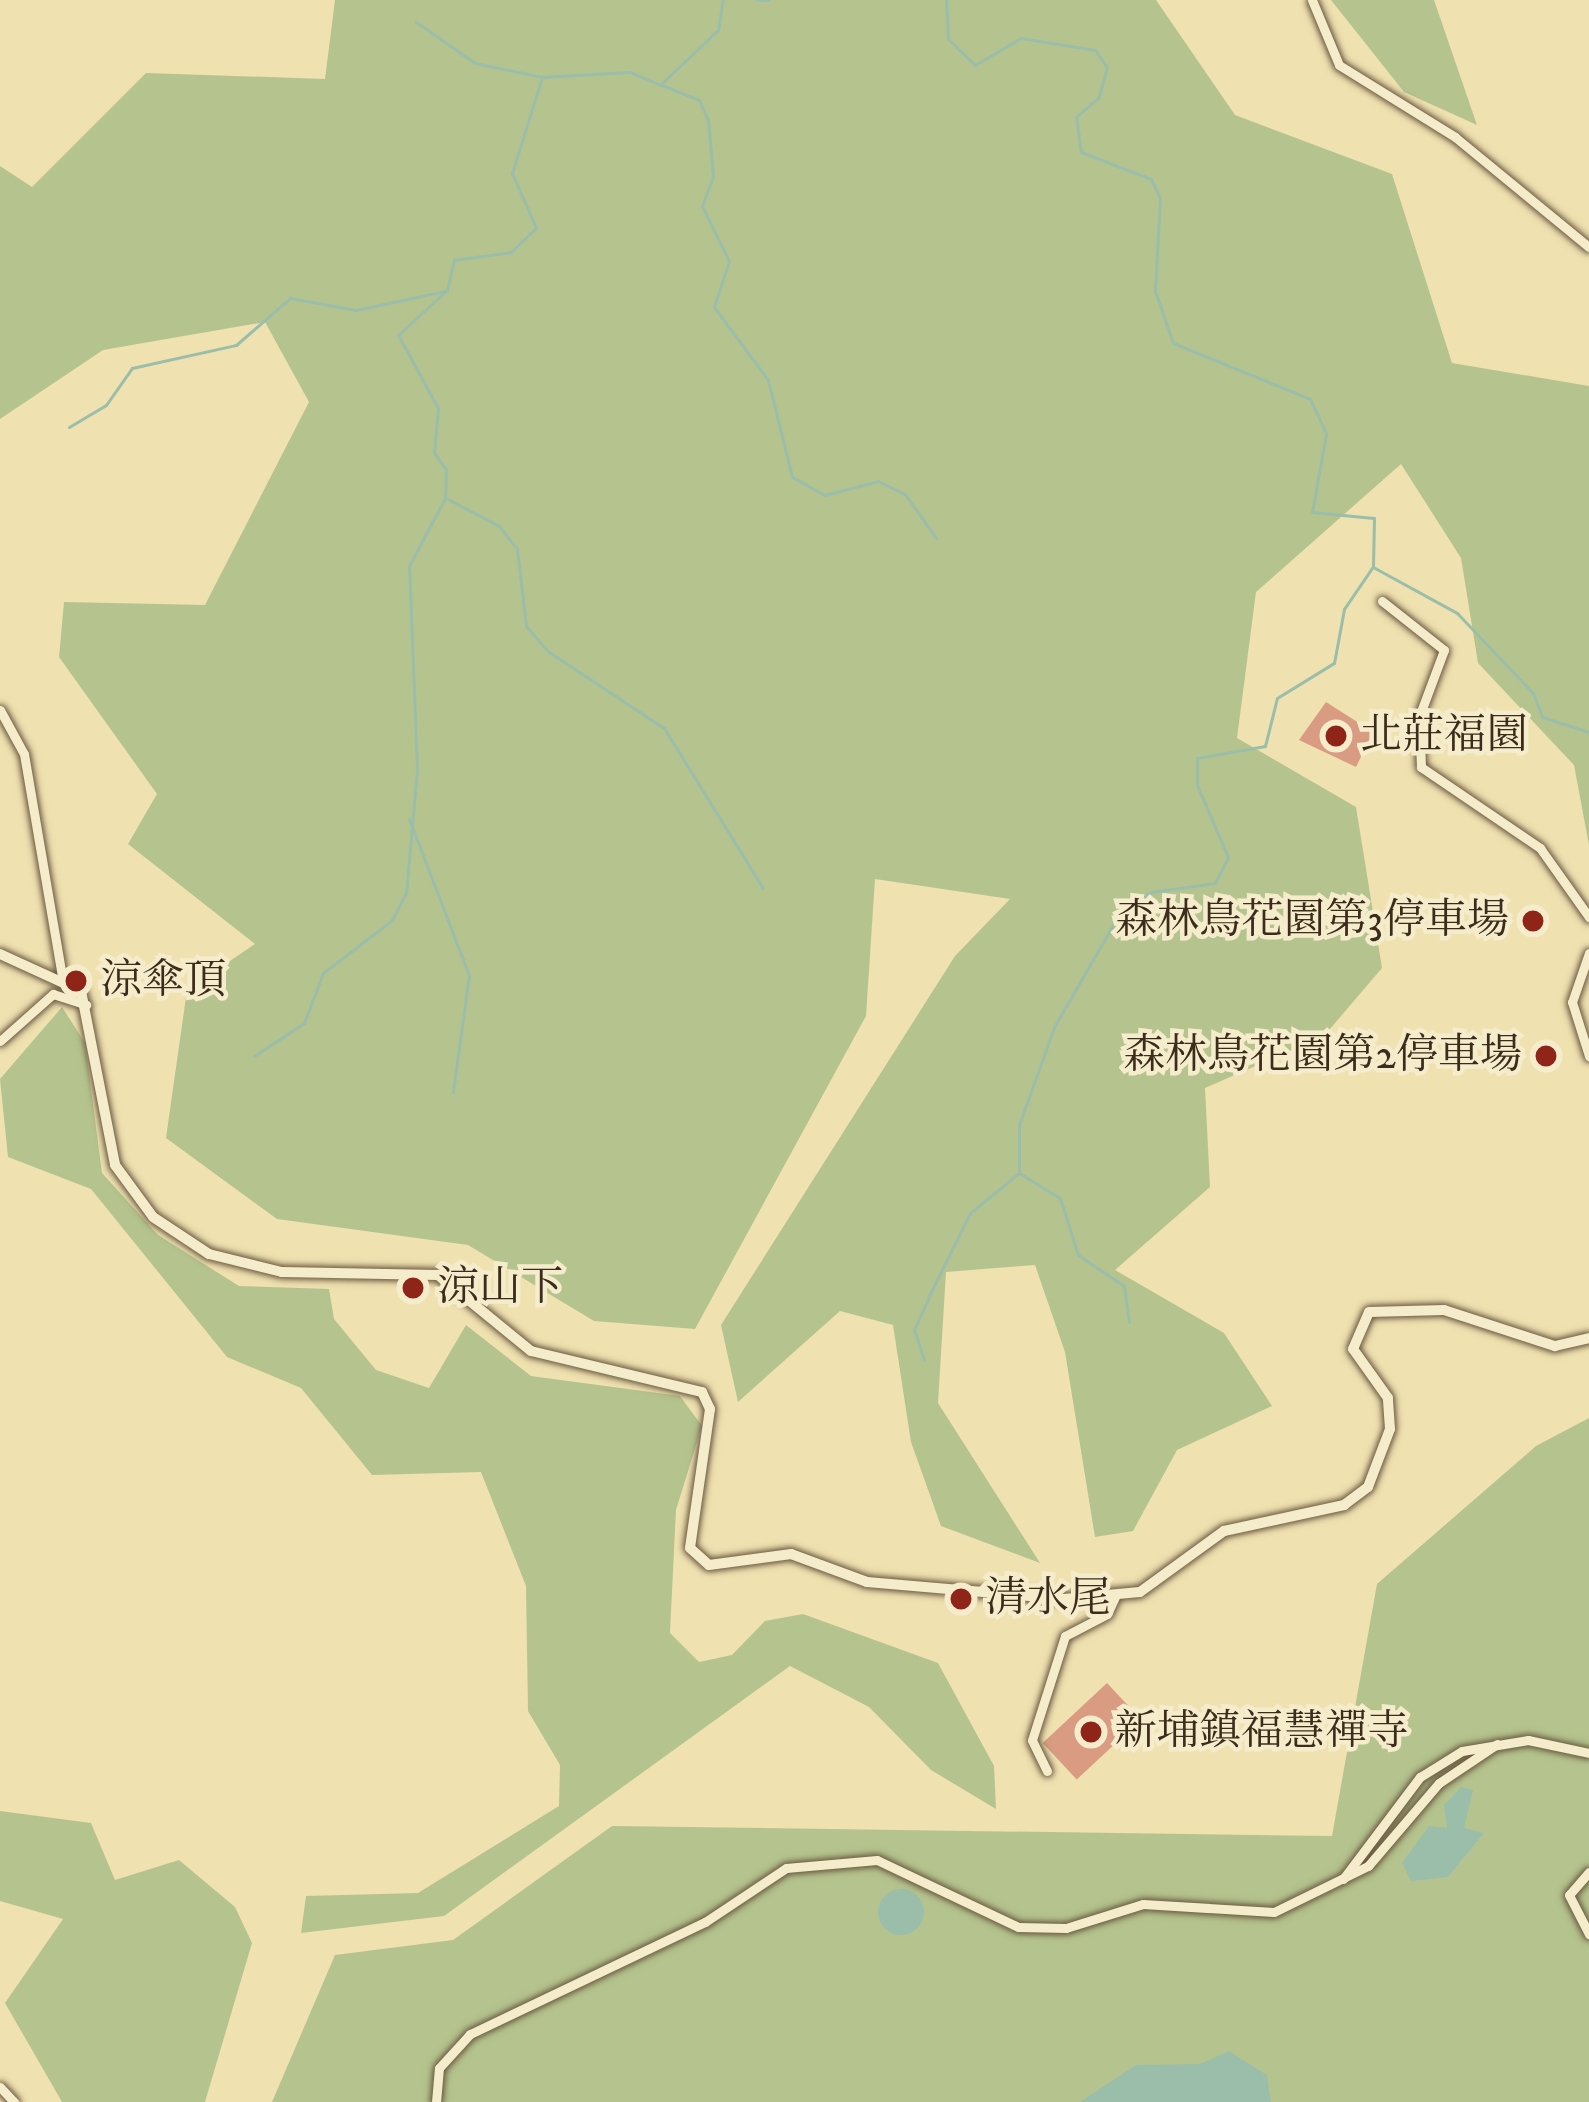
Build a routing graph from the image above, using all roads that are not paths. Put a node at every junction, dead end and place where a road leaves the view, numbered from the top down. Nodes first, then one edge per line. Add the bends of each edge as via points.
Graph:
1 (1312, 0) edge
2 (1589, 247) edge
3 (1382, 601) dead end
4 (0, 710) edge
5 (1589, 916) edge
6 (1589, 953) edge
7 (0, 954) edge
8 (62, 977) junction
9 (86, 1005) junction
10 (0, 1041) edge
11 (1589, 1056) edge
12 (1589, 1339) edge
13 (1115, 1597) junction
14 (1496, 1744) junction
15 (1589, 1753) edge
16 (1047, 1771) dead end
17 (1589, 1872) edge
18 (1340, 1883) junction
19 (1589, 1934) edge
20 (0, 2087) edge
21 (14, 2102) edge
22 (436, 2102) edge

1 - 2 street via 1340,65 1454,137
3 - 5 street via 1444,650 1419,717 1421,767 1540,848
4 - 8 street via 24,754
6 - 11 street via 1572,1002
7 - 8 street
8 - 9 street
9 - 10 street via 53,994
9 - 13 street via 115,1166 153,1217 209,1254 282,1272 438,1275 531,1352 702,1392 710,1409 690,1548 709,1565 800,1555 867,1582
12 - 13 street via 1555,1346 1444,1310 1369,1312 1353,1349 1388,1398 1390,1429 1368,1487 1344,1505 1224,1532
13 - 16 street via 1107,1614 1065,1636 1032,1740
14 - 15 street
14 - 18 street via 1438,1783
14 - 18 street via 1420,1777
17 - 19 street via 1568,1895
18 - 22 street via 1274,1912 1143,1904 1066,1928 1018,1927 966,1910 905,1867 823,1858 470,2034 439,2068
20 - 21 street

